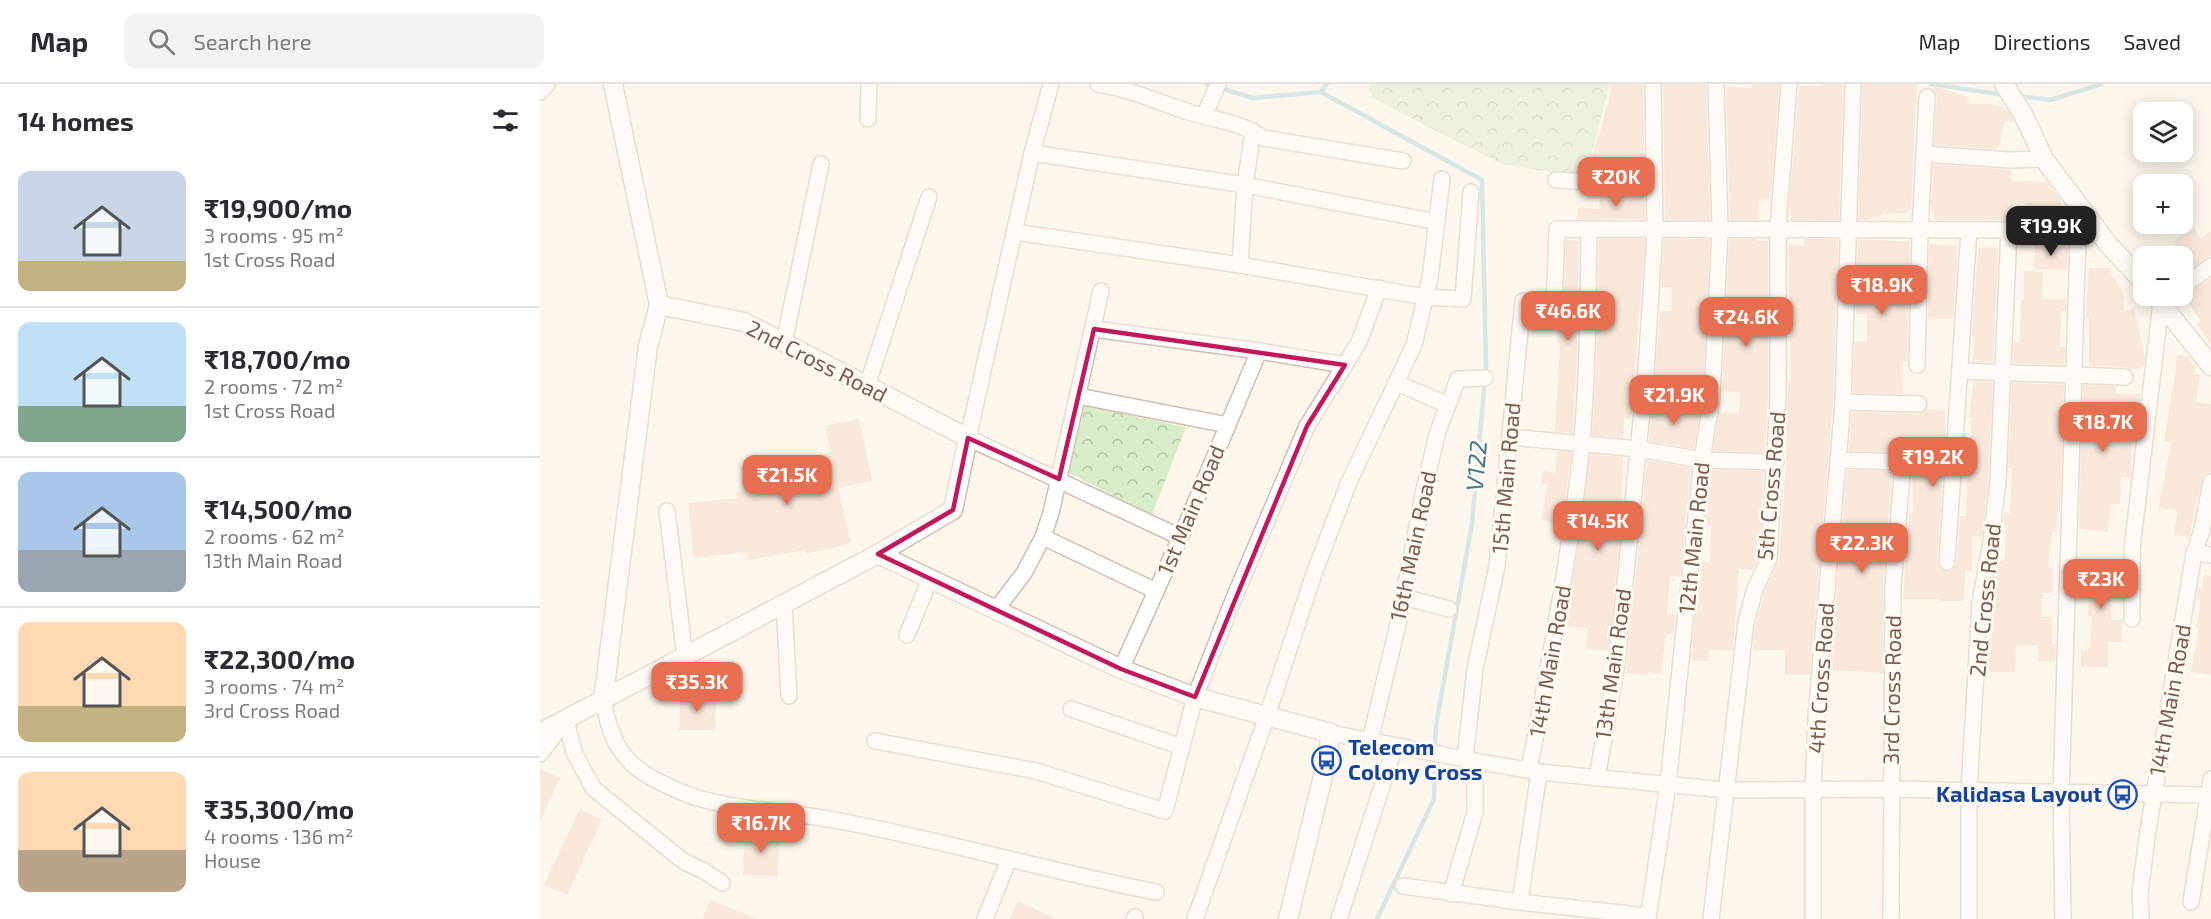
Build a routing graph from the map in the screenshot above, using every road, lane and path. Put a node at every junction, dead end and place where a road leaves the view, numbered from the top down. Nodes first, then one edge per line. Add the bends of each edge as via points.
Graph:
1 (547, 84) edge
2 (613, 84) edge
3 (869, 84) edge
4 (1051, 84) edge
5 (1098, 84) edge
6 (1653, 84) edge
7 (1716, 84) edge
8 (1788, 84) edge
9 (1853, 84) edge
10 (2006, 87) edge
11 (1215, 90) edge
12 (540, 92) edge
13 (1927, 97) dead end
14 (1204, 116) junction
15 (868, 119) dead end
16 (1253, 131) junction
17 (1032, 153) junction
18 (1925, 154) junction
19 (2044, 159) junction
20 (1402, 161) dead end
21 (821, 164) dead end
22 (1442, 179) dead end
23 (1556, 180) dead end
24 (1245, 185) junction
25 (1654, 186) junction
26 (1471, 192) dead end
27 (929, 197) dead end
28 (1437, 222) junction
29 (2095, 226) junction
30 (1589, 229) junction
31 (1655, 229) junction
32 (1720, 229) junction
33 (1778, 230) junction
34 (1849, 230) junction
35 (1920, 230) junction
36 (1969, 230) junction
37 (2009, 230) junction
38 (1015, 232) junction
39 (2078, 238) junction
40 (1240, 265) junction
41 (2211, 266) edge
42 (2133, 270) edge
43 (2193, 279) edge
44 (1379, 288) junction
45 (1101, 291) dead end
46 (1425, 297) junction
47 (658, 305) junction
48 (2162, 306) edge
49 (2169, 306) edge
50 (1094, 329) junction
51 (784, 343) junction
52 (1259, 351) junction
53 (2210, 364) edge
54 (1345, 365) junction
55 (1917, 365) dead end
56 (1960, 371) junction
57 (2003, 373) junction
58 (2074, 375) junction
59 (2125, 376) dead end
60 (1485, 378) dead end
61 (1397, 383) junction
62 (867, 386) junction
63 (1078, 396) junction
64 (1843, 402) junction
65 (1920, 404) dead end
66 (1448, 405) junction
67 (1228, 425) junction
68 (1510, 437) junction
69 (968, 438) junction
70 (1581, 445) junction
71 (1639, 449) junction
72 (1702, 460) junction
73 (1839, 460) junction
74 (1776, 462) junction
75 (1059, 479) junction
76 (2211, 482) edge
77 (667, 511) dead end
78 (1043, 537) junction
79 (1180, 537) junction
80 (2194, 553) junction
81 (878, 554) junction
82 (2211, 555) edge
83 (1947, 562) dead end
84 (930, 579) junction
85 (1156, 591) junction
86 (1403, 597) junction
87 (784, 604) junction
88 (1449, 609) dead end
89 (995, 611) junction
90 (2132, 619) dead end
91 (907, 635) dead end
92 (685, 657) junction
93 (1121, 669) junction
94 (789, 696) dead end
95 (1195, 697) junction
96 (603, 701) junction
97 (1071, 709) dead end
98 (1267, 716) junction
99 (566, 720) junction
100 (540, 733) edge
101 (1331, 733) junction
102 (875, 741) dead end
103 (1370, 741) junction
104 (1395, 746) junction
105 (1182, 747) junction
106 (540, 753) edge
107 (1470, 760) junction
108 (1534, 771) junction
109 (1597, 778) junction
110 (2211, 779) edge
111 (1668, 784) junction
112 (1891, 789) junction
113 (1725, 790) junction
114 (1969, 790) junction
115 (1813, 791) junction
116 (2061, 794) junction
117 (2153, 795) junction
118 (2207, 795) junction
119 (1009, 859) junction
120 (722, 883) dead end
121 (1402, 886) dead end
122 (1156, 892) dead end
123 (1451, 894) junction
124 (1520, 902) junction
125 (2191, 902) dead end
126 (1648, 917) edge
127 (985, 919) edge
128 (1196, 919) edge
129 (1288, 919) edge
130 (1339, 919) edge
131 (1711, 919) edge
132 (1813, 919) edge
133 (1891, 919) edge
134 (1969, 919) edge
135 (2063, 919) edge
136 (2141, 919) edge

1 - 12 street
2 - 47 street
3 - 15 street
4 - 17 street
5 - 14 street via 1149,96
6 - 25 street, 13th Main Road
7 - 32 street, 12th Main Road
8 - 33 street, 5th Cross Road
9 - 34 street, 4th Cross Road
10 - 19 street
11 - 14 street
13 - 18 street
14 - 16 street
16 - 20 street via 1263,138
16 - 24 street
17 - 24 street
17 - 38 street
18 - 19 street
18 - 35 street
19 - 29 street
21 - 51 street
22 - 28 street
23 - 25 street
24 - 28 street
24 - 40 street
25 - 31 street, 13th Main Road
26 - 46 street via 1474,221 1463,299
27 - 62 street
28 - 46 street
29 - 39 street
29 - 42 street
30 - 31 street
30 - 68 street, 15th Main Road via 1557,229 1554,305 1523,301
30 - 70 street, 14th Main Road
31 - 32 street
31 - 71 street, 13th Main Road
32 - 33 street
32 - 72 street, 12th Main Road via 1712,397
33 - 34 street
33 - 74 street, 5th Cross Road
34 - 35 street
34 - 64 street, 4th Cross Road
35 - 36 street
35 - 55 street
36 - 37 street
36 - 56 street
37 - 39 street
37 - 57 street, 2nd Cross Road
38 - 40 street
38 - 69 street
39 - 58 street
40 - 44 street
41 - 43 street
44 - 46 street
44 - 54 street via 1359,342
45 - 50 street
46 - 61 street via 1414,345
47 - 51 street, 2nd Cross Road via 744,322
47 - 96 street via 648,346
48 - 90 street via 2132,549
49 - 53 street
50 - 52 street
50 - 63 street
51 - 62 street, 2nd Cross Road
52 - 54 street
52 - 67 street, 1st Main Road
54 - 95 street via 1303,436
56 - 57 street
56 - 83 street
57 - 58 street
57 - 114 street, 2nd Cross Road via 1998,480 1980,603
58 - 59 street
58 - 116 street
60 - 66 street, 16th Main Road via 1458,379
61 - 66 street
61 - 98 street via 1345,494
62 - 69 street, 2nd Cross Road
63 - 67 street
63 - 75 street
64 - 65 street
64 - 73 street, 4th Cross Road
66 - 86 street, 16th Main Road via 1423,494
67 - 79 street, 1st Main Road
68 - 70 street
68 - 107 street, 15th Main Road via 1497,566 1475,669
69 - 75 street
69 - 81 street via 953,510
70 - 71 street
70 - 108 street, 14th Main Road via 1564,588
71 - 72 street
71 - 109 street, 13th Main Road via 1617,664
72 - 74 street
72 - 111 street, 12th Main Road
73 - 112 street, 3rd Cross Road via 1903,462 1893,586
73 - 115 street, 4th Cross Road
74 - 113 street, 5th Cross Road via 1770,559 1755,589 1746,622
75 - 78 street
75 - 79 street
76 - 80 street, 14th Main Road
77 - 92 street
78 - 85 street
78 - 89 street via 1024,573
79 - 85 street, 1st Main Road
80 - 82 street
80 - 117 street, 14th Main Road
81 - 84 street
81 - 87 street
84 - 89 street
84 - 91 street
85 - 93 street, 1st Main Road
86 - 88 street
86 - 103 street, 16th Main Road
87 - 92 street
87 - 94 street
89 - 93 street
92 - 96 street
93 - 95 street
95 - 98 street
95 - 105 street
96 - 99 street
96 - 119 street via 609,730 624,757 651,777 696,798 840,820
97 - 105 street
98 - 101 street
98 - 128 street
99 - 100 street
99 - 106 street
99 - 120 street via 574,752 593,788 683,861
101 - 103 street
101 - 129 street
102 - 105 street via 1036,771 1165,811
103 - 104 street
104 - 107 street
104 - 130 street
107 - 108 street
107 - 123 street, 15th Main Road via 1475,812
108 - 109 street
108 - 124 street, 14th Main Road
109 - 111 street
110 - 118 street
111 - 113 street
111 - 126 street, 12th Main Road
112 - 114 street
112 - 115 street
112 - 133 street, 3rd Cross Road
113 - 115 street
113 - 131 street, 5th Cross Road
114 - 116 street
114 - 134 street, 2nd Cross Road
115 - 132 street, 4th Cross Road
116 - 117 street
116 - 135 street
117 - 118 street
117 - 136 street, 14th Main Road via 2140,892
118 - 125 street
119 - 122 street
119 - 127 street
121 - 123 street
123 - 124 street
124 - 126 street

